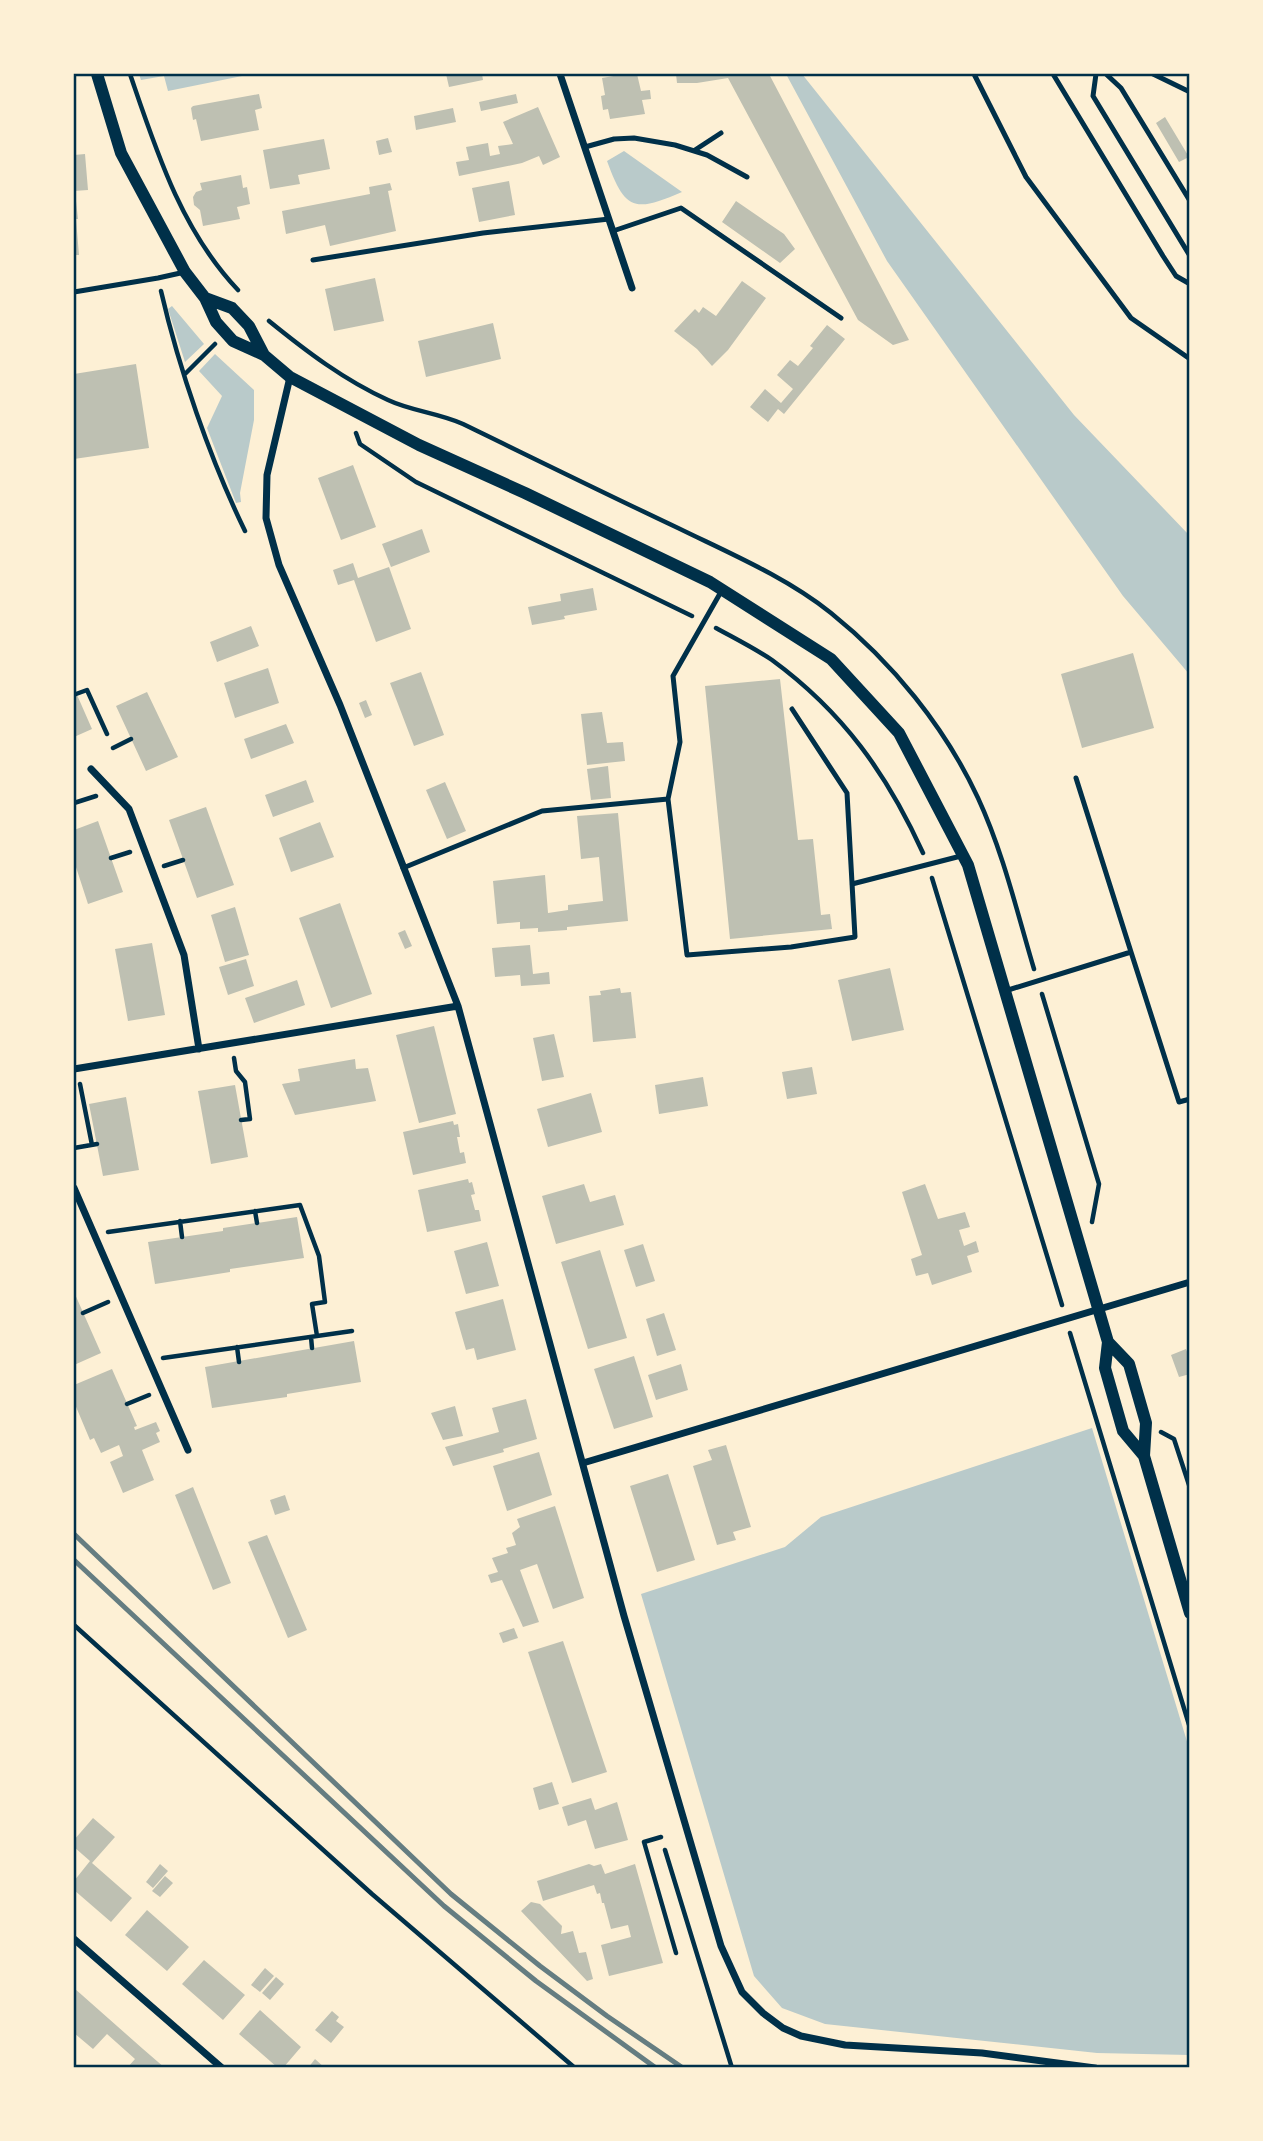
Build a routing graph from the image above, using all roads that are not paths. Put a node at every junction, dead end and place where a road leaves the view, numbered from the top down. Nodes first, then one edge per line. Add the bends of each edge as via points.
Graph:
1 (97, 74) edge
2 (560, 74) edge
3 (974, 74) edge
4 (1053, 74) edge
5 (1096, 74) edge
6 (1106, 74) edge
7 (1153, 74) edge
8 (1189, 92) edge
9 (722, 133) dead end
10 (585, 147) junction
11 (695, 150) junction
12 (747, 177) dead end
13 (1189, 201) edge
14 (608, 219) junction
15 (613, 231) junction
16 (1189, 256) edge
17 (313, 260) dead end
18 (185, 272) junction
19 (1189, 284) edge
20 (632, 288) dead end
21 (74, 292) edge
22 (205, 298) junction
23 (841, 318) dead end
24 (264, 355) junction
25 (1189, 359) edge
26 (290, 377) junction
27 (722, 590) junction
28 (792, 709) dead end
29 (91, 769) dead end
30 (1076, 778) dead end
31 (668, 799) junction
32 (962, 855) junction
33 (403, 868) junction
34 (852, 884) junction
35 (1131, 952) junction
36 (1005, 991) junction
37 (458, 1006) junction
38 (200, 1049) junction
39 (74, 1069) edge
40 (1189, 1099) edge
41 (74, 1188) edge
42 (1189, 1282) edge
43 (1099, 1309) junction
44 (1108, 1342) junction
45 (188, 1450) dead end
46 (1144, 1456) junction
47 (583, 1463) junction
48 (1189, 1613) edge
49 (74, 1939) edge
50 (222, 2067) edge
51 (1096, 2067) edge

1 - 18 street via 121,153
2 - 10 street
3 - 25 lane via 1026,177 1131,318
4 - 19 lane via 1169,266
5 - 16 lane via 1093,96
6 - 13 lane via 1121,88
7 - 8 lane
9 - 11 lane
10 - 11 lane via 634,138
10 - 14 street
11 - 12 lane
14 - 15 street
14 - 17 lane
15 - 20 street
15 - 23 lane via 681,208
18 - 21 lane
18 - 22 street
22 - 24 street via 216,322 233,341
22 - 24 street via 232,308 249,326
24 - 26 street
26 - 27 street via 419,445
26 - 33 street via 267,475 265,518 279,565
27 - 31 lane via 673,676 680,742
27 - 32 street via 831,659 899,733
28 - 34 lane via 847,793
29 - 38 street via 129,809 184,955
30 - 35 lane
31 - 33 lane via 542,811
31 - 34 lane via 687,955 855,937
32 - 34 lane
32 - 36 street
33 - 37 street
35 - 36 lane
35 - 40 lane via 1179,1102
36 - 43 street
37 - 38 street
37 - 47 street
38 - 39 street
41 - 45 street
42 - 43 street
43 - 44 street
43 - 47 street
44 - 46 street via 1105,1368 1123,1431
44 - 46 street via 1129,1364 1146,1423
46 - 48 street
47 - 51 street via 721,1946 741,1992 783,2028 822,2042 982,2053
49 - 50 street

